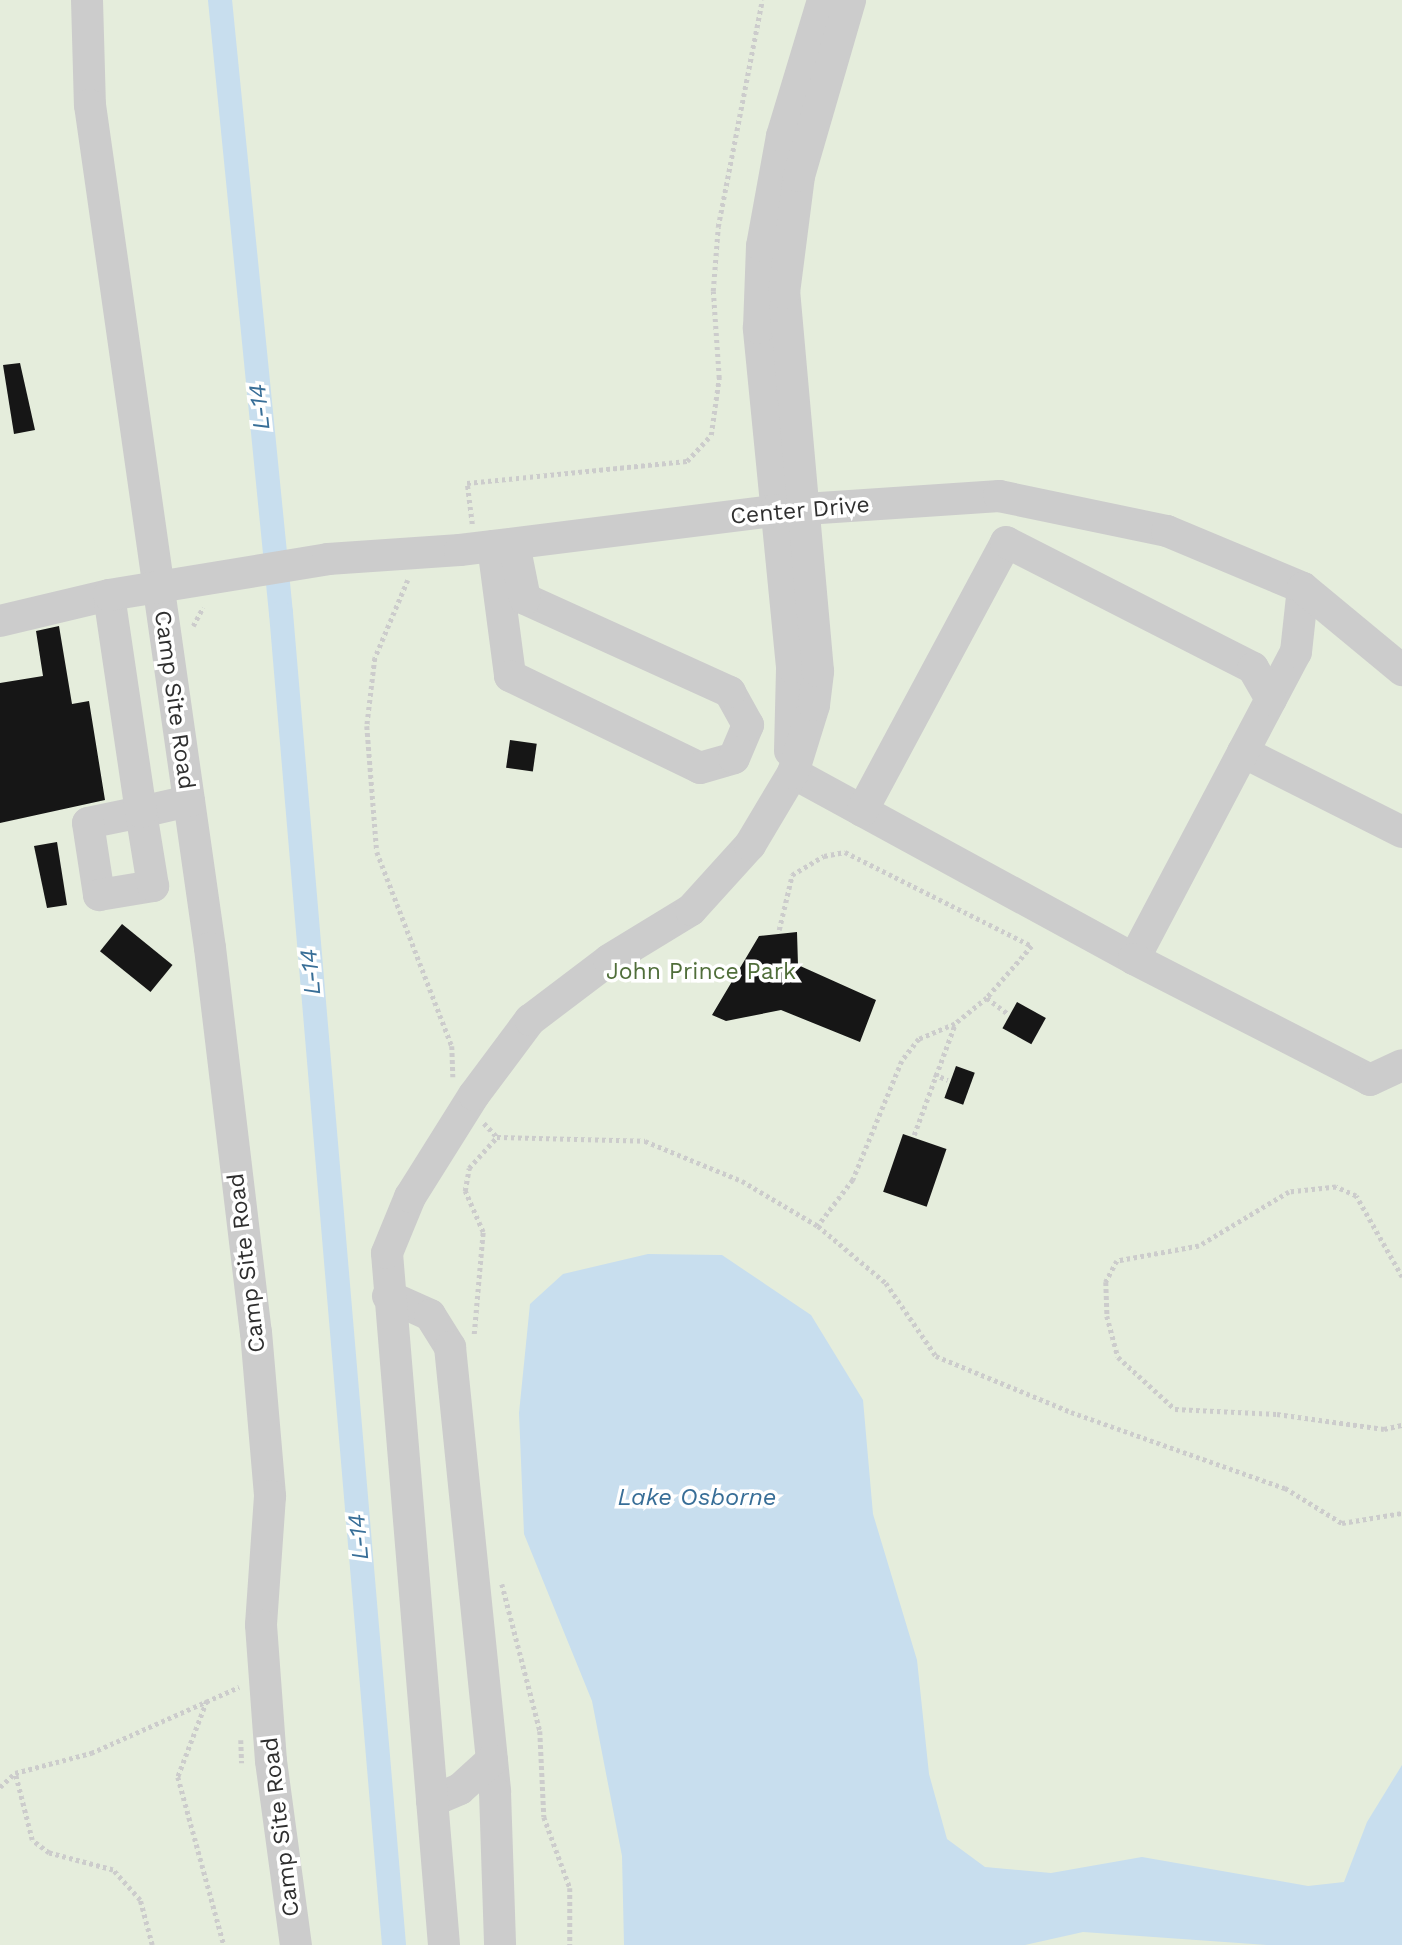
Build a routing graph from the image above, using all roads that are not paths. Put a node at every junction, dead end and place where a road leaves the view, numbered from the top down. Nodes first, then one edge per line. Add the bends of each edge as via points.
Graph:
1 (87, 0) edge
2 (823, 0) edge
3 (850, 0) edge
4 (825, 41) junction
5 (790, 510) junction
6 (494, 546) junction
7 (157, 583) junction
8 (1303, 588) junction
9 (109, 595) junction
10 (0, 621) edge
11 (1402, 670) edge
12 (1271, 699) junction
13 (1243, 752) junction
14 (793, 773) junction
15 (189, 801) junction
16 (862, 811) junction
17 (1402, 832) edge
18 (1134, 959) junction
19 (1402, 1065) edge
20 (388, 1296) junction
21 (492, 1760) junction
22 (432, 1801) junction
23 (296, 1945) edge
24 (444, 1945) edge
25 (500, 1945) edge

1 - 7 street, Camp Site Road via 90,105
2 - 4 street
3 - 4 street
4 - 5 street via 799,176 784,293
5 - 6 street, Center Drive
5 - 8 street, Center Drive via 999,496 1167,531
5 - 14 street via 818,671
6 - 6 street via 510,677 700,768 734,758 748,725 730,692 525,599
6 - 7 street, Center Drive via 328,559
7 - 9 street, Center Drive
7 - 15 street, Camp Site Road
8 - 11 street, Center Drive
8 - 12 street via 1296,652
9 - 10 street, Center Drive
9 - 15 street via 141,811
12 - 13 street
12 - 16 street via 1253,668 1006,542
13 - 17 street
13 - 18 street
14 - 16 street
14 - 20 street via 750,845 691,910 609,960 530,1020 468,1105 405,1209 387,1253
15 - 23 street, Camp Site Road via 257,1332 270,1496 261,1625 271,1761
16 - 18 street
18 - 19 street via 1370,1080
20 - 21 street via 430,1315 450,1347
20 - 22 street
21 - 22 street via 460,1789
21 - 25 street
22 - 24 street

